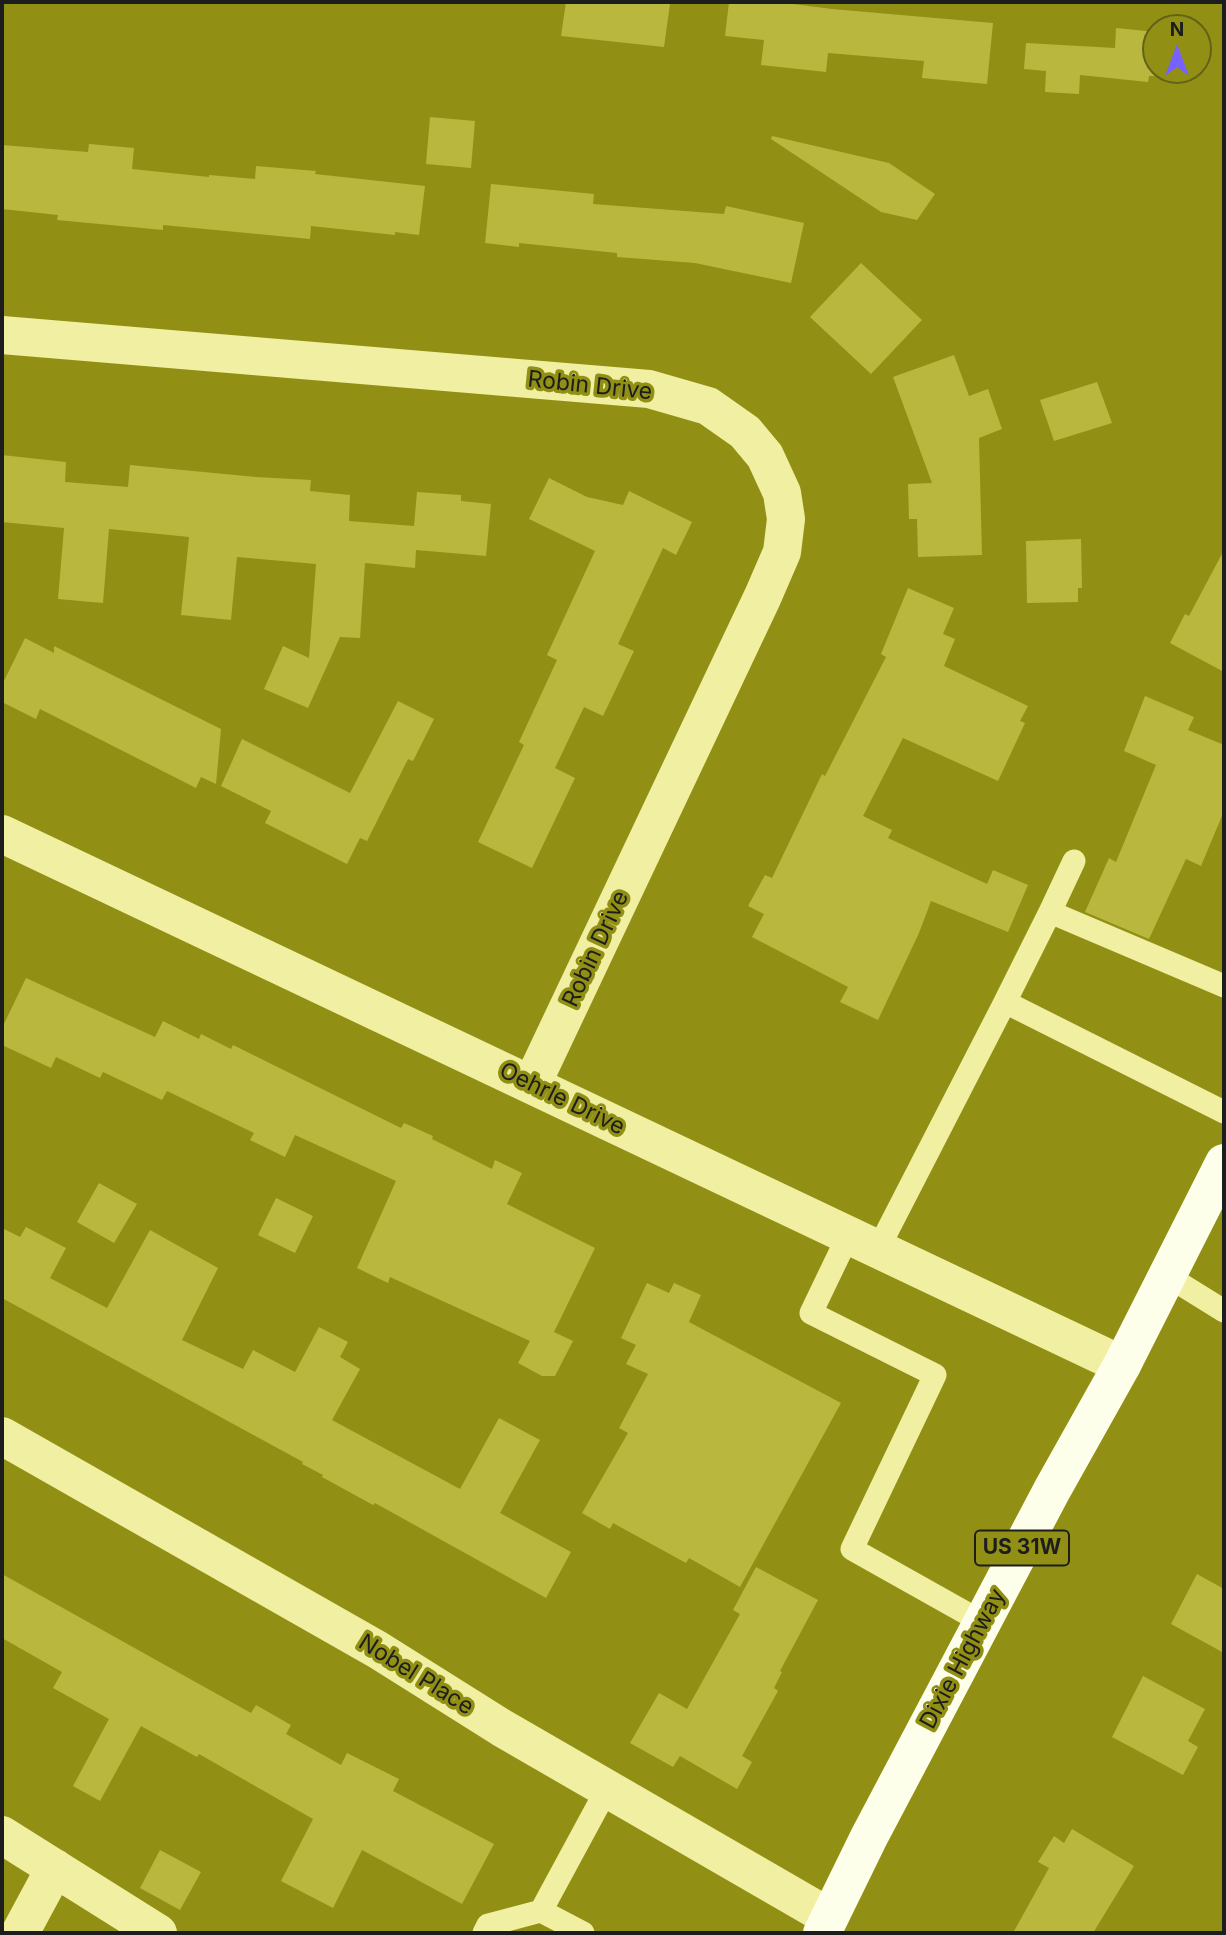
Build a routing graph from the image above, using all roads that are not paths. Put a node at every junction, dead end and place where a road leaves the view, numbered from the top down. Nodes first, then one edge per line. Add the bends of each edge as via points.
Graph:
1 (2, 335) edge
2 (2, 834) edge
3 (1074, 861) dead end
4 (1050, 912) junction
5 (1224, 986) edge
6 (1006, 1002) junction
7 (532, 1084) junction
8 (1224, 1112) edge
9 (1224, 1163) edge
10 (1215, 1203) edge
11 (863, 1242) junction
12 (1166, 1275) junction
13 (1224, 1311) edge
14 (1122, 1365) junction
15 (2, 1436) edge
16 (982, 1622) junction
17 (607, 1789) junction
18 (2, 1835) edge
19 (55, 1868) junction
20 (541, 1911) junction
21 (825, 1925) edge
22 (20, 1933) edge
23 (158, 1933) edge
24 (484, 1933) edge
25 (583, 1933) edge

1 - 7 street, Robin Drive via 649,389 708,406 746,432 765,456 782,493 786,519 782,552
2 - 7 street, Oehrle Drive
3 - 4 lane
4 - 5 lane
4 - 6 lane
6 - 8 lane
6 - 11 lane
7 - 11 street, Oehrle Drive
9 - 10 main road, Dixie Highway / US 31W
10 - 12 main road, Dixie Highway / US 31W
11 - 14 street, Oehrle Drive
11 - 16 lane via 811,1313 936,1375 852,1549
12 - 13 lane
12 - 14 main road, Dixie Highway / US 31W
14 - 16 main road, Dixie Highway / US 31W
15 - 17 street, Nobel Place via 378,1650
16 - 21 main road, Dixie Highway / US 31W
17 - 20 lane
17 - 21 street, Nobel Place
18 - 19 street
19 - 22 street
19 - 23 street
20 - 24 lane via 488,1925
20 - 25 lane

